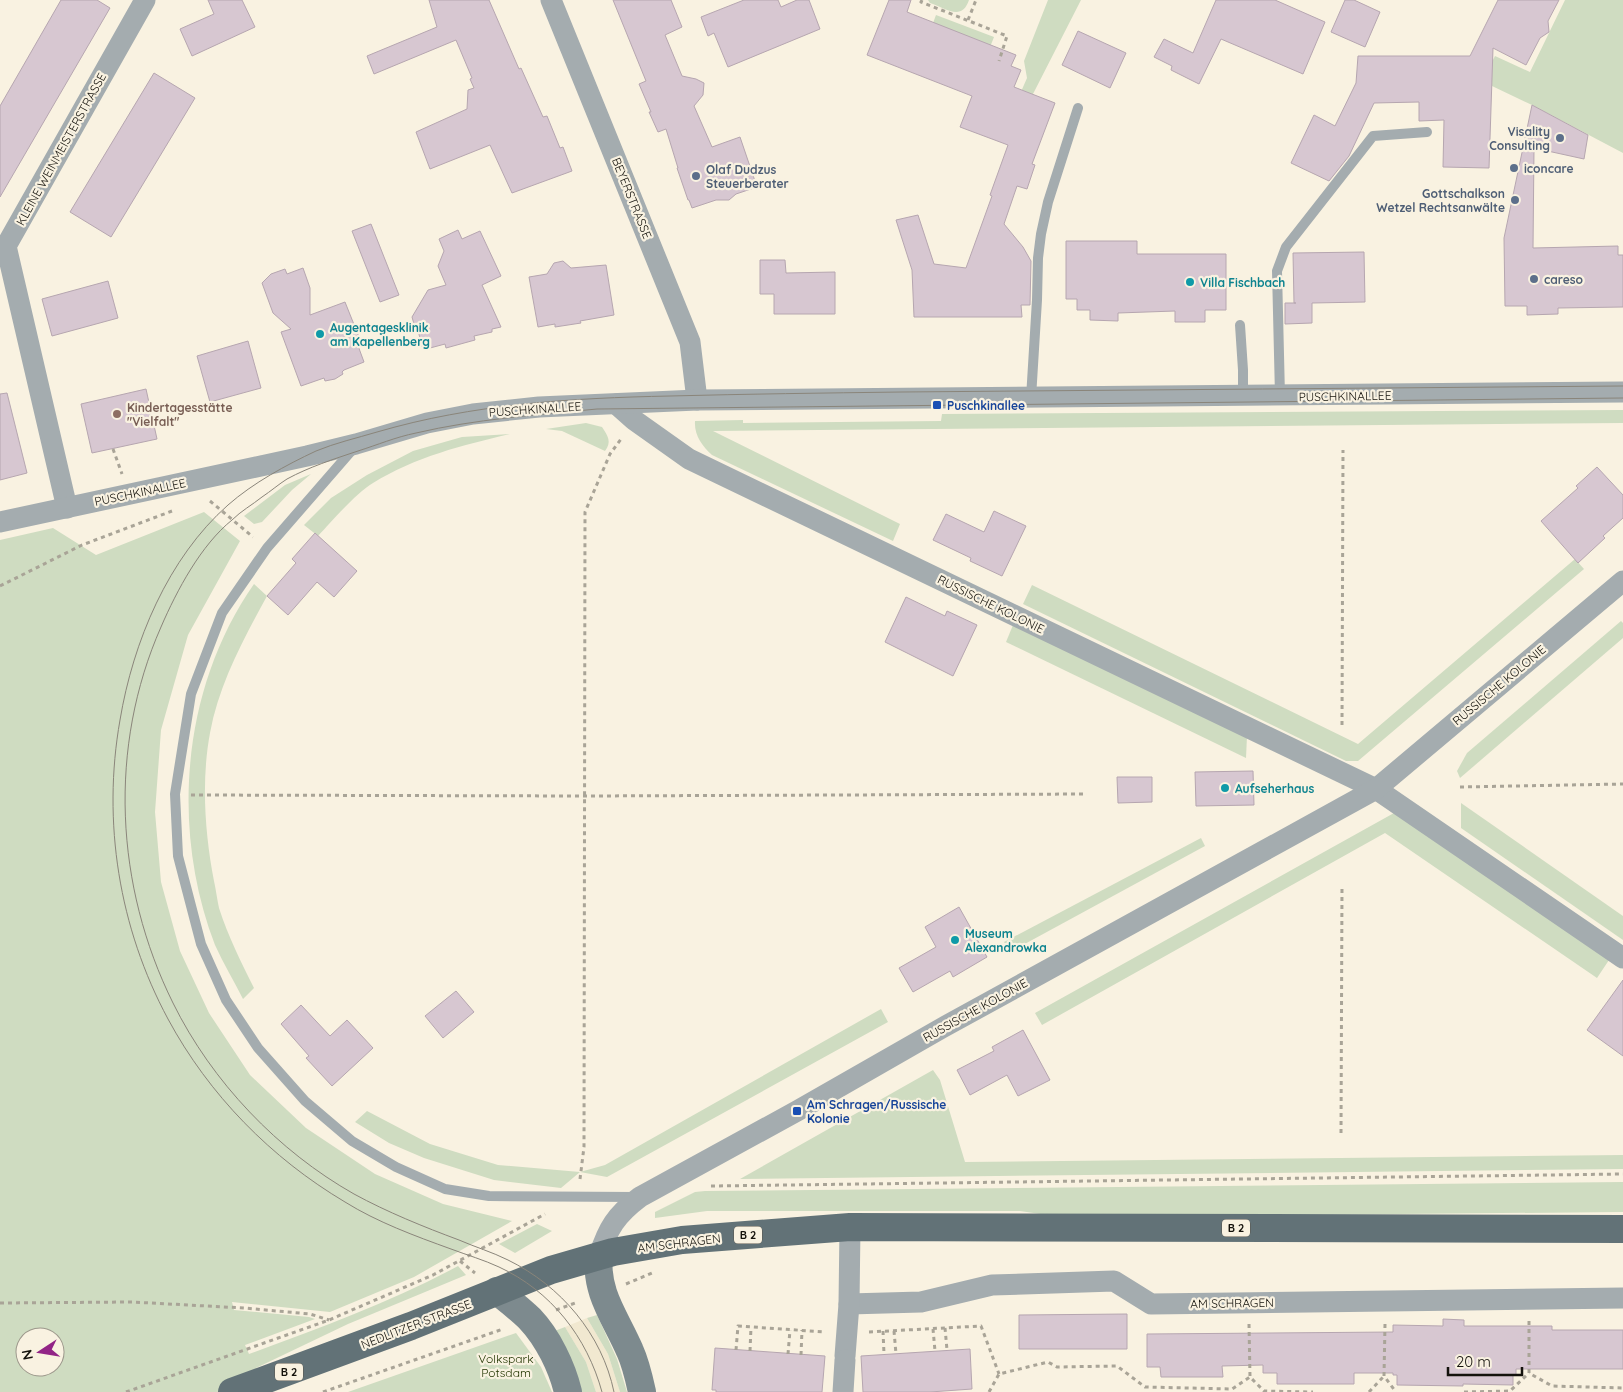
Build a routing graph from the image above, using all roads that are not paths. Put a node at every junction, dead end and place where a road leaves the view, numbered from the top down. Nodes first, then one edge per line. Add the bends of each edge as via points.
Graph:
1 (145, 0) edge
2 (551, 0) edge
3 (1078, 108) dead end
4 (1427, 132) dead end
5 (1240, 325) dead end
6 (1623, 392) edge
7 (1280, 396) junction
8 (1243, 397) junction
9 (1031, 398) junction
10 (697, 400) junction
11 (616, 404) junction
12 (356, 444) junction
13 (67, 508) junction
14 (0, 522) edge
15 (1623, 582) edge
16 (1376, 789) junction
17 (1623, 958) edge
18 (640, 1198) junction
19 (850, 1227) junction
20 (1623, 1229) edge
21 (599, 1256) junction
22 (497, 1291) junction
23 (1623, 1298) edge
24 (849, 1304) junction
25 (232, 1392) edge
26 (568, 1392) edge
27 (642, 1392) edge
28 (843, 1392) edge

1 - 13 street, KLEINE WEINMEISTERSTRASSE via 6,246
2 - 10 street, BEYERSTRASSE via 690,342
3 - 9 lane via 1041,234
4 - 7 lane via 1373,136 1286,247 1277,271
5 - 8 lane
6 - 7 street, PUSCHKINALLEE
7 - 8 street, PUSCHKINALLEE
8 - 9 street, PUSCHKINALLEE
9 - 10 street, PUSCHKINALLEE
10 - 11 street, PUSCHKINALLEE
11 - 12 street, PUSCHKINALLEE via 473,414 427,423
11 - 16 street, RUSSISCHE KOLONIE via 689,459
12 - 13 street, PUSCHKINALLEE
12 - 18 lane via 267,548 222,613 191,694 175,794 178,856 201,944 226,1000 258,1048 305,1101 352,1141 396,1167 445,1189 489,1196
13 - 14 street, PUSCHKINALLEE
15 - 16 street, RUSSISCHE KOLONIE
16 - 17 street, RUSSISCHE KOLONIE
16 - 18 street, RUSSISCHE KOLONIE
18 - 21 street, RUSSISCHE KOLONIE via 615,1219 605,1235
19 - 20 main road, AM SCHRAGEN / B 2
19 - 21 main road, AM SCHRAGEN / B 2 via 682,1240
19 - 24 street
21 - 22 main road, NEDLITZER STRASSE / B 2
21 - 27 street via 602,1293 630,1351
22 - 25 main road, NEDLITZER STRASSE / B 2
22 - 26 street via 537,1329 559,1365
23 - 24 street, AM SCHRAGEN via 1151,1304 1114,1281 992,1285 921,1302
24 - 28 street

